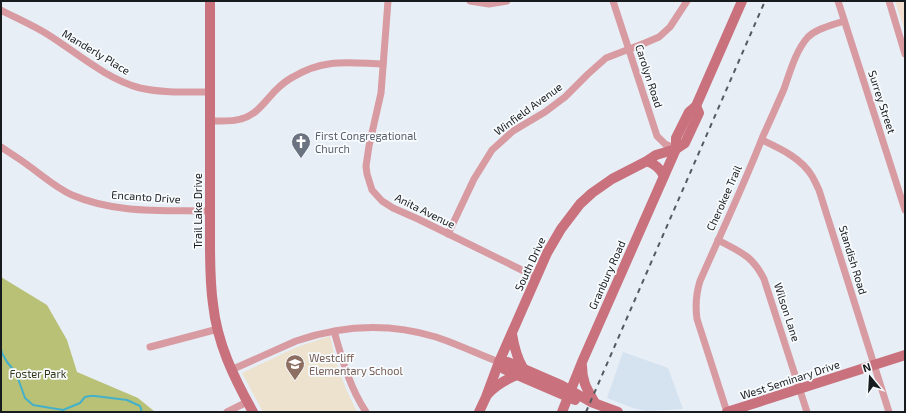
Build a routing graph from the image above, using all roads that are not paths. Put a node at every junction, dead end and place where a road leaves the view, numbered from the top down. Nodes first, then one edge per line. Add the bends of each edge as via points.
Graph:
1 (210, 1) edge
2 (388, 1) edge
3 (470, 1) edge
4 (507, 1) edge
5 (613, 1) edge
6 (687, 1) edge
7 (742, 1) edge
8 (838, 1) edge
9 (889, 1) edge
10 (1, 10) edge
11 (844, 21) junction
12 (628, 49) junction
13 (905, 54) edge
14 (383, 64) junction
15 (210, 92) junction
16 (210, 121) junction
17 (762, 140) junction
18 (1, 147) edge
19 (676, 149) junction
20 (647, 161) junction
21 (664, 176) junction
22 (905, 210) edge
23 (210, 211) junction
24 (448, 234) junction
25 (718, 240) junction
26 (536, 277) junction
27 (218, 329) junction
28 (334, 331) junction
29 (512, 334) junction
30 (150, 346) dead end
31 (905, 355) edge
32 (499, 362) junction
33 (582, 362) junction
34 (874, 365) junction
35 (231, 370) junction
36 (520, 372) junction
37 (799, 389) junction
38 (570, 394) junction
39 (486, 397) junction
40 (248, 402) junction
41 (598, 408) edge
42 (227, 412) edge
43 (253, 412) edge
44 (366, 412) edge
45 (479, 412) edge
46 (562, 412) edge
47 (618, 412) edge
48 (727, 412) edge
49 (807, 412) edge
50 (889, 412) edge

1 - 15 street, Trail Lake Drive
2 - 14 street, Anita Avenue
3 - 4 street via 489,4
5 - 12 street, Carolyn Road
6 - 12 street, Winfield Avenue via 670,27 659,36
7 - 19 street, Granbury Road via 696,106 689,112 676,138
8 - 11 street, Surrey Street
9 - 13 street
10 - 15 street, Manderly Place via 129,84 158,91
11 - 17 street, Cherokee Trail via 821,29 808,37 792,67
11 - 22 street, Surrey Street
12 - 19 street, Carolyn Road via 657,136 664,144
12 - 24 street, Winfield Avenue via 606,58 565,97 513,131 492,150 474,179
14 - 16 street via 324,64 286,81 250,116 235,120
14 - 24 street, Anita Avenue via 366,166 372,190 393,208
15 - 16 street, Trail Lake Drive
16 - 23 street, Trail Lake Drive
17 - 25 street, Cherokee Trail
17 - 34 street, Standish Road via 792,155 812,175 819,190
18 - 23 street, Encanto Drive via 55,185 92,202 132,210
19 - 20 street, South Drive via 656,155
19 - 21 street, Granbury Road
20 - 21 street via 658,167
20 - 26 street, South Drive via 612,178 580,204 561,229
21 - 33 street, Granbury Road
23 - 27 street, Trail Lake Drive via 211,285
24 - 26 street, Anita Avenue
25 - 37 street, Wilson Lane via 743,253 760,270
25 - 48 street, Cherokee Trail via 700,281 695,307
26 - 29 street, South Drive
27 - 30 street
27 - 35 street, Trail Lake Drive
28 - 32 street via 367,327 401,329 450,342
28 - 35 street via 296,341
28 - 44 street via 348,375
29 - 32 street, South Drive
29 - 36 street via 520,362
31 - 34 street, West Seminary Drive
32 - 36 street via 504,369
32 - 39 street, South Drive
33 - 38 street, Granbury Road
33 - 41 street via 585,386
34 - 37 street, West Seminary Drive
34 - 50 street, Standish Road
35 - 40 street, Trail Lake Drive
36 - 38 street
36 - 39 street via 498,384
37 - 48 street, West Seminary Drive
37 - 49 street, Wilson Lane
38 - 41 street
38 - 46 street, Granbury Road
39 - 45 street, South Drive
40 - 42 street
40 - 43 street, Trail Lake Drive
41 - 47 street

